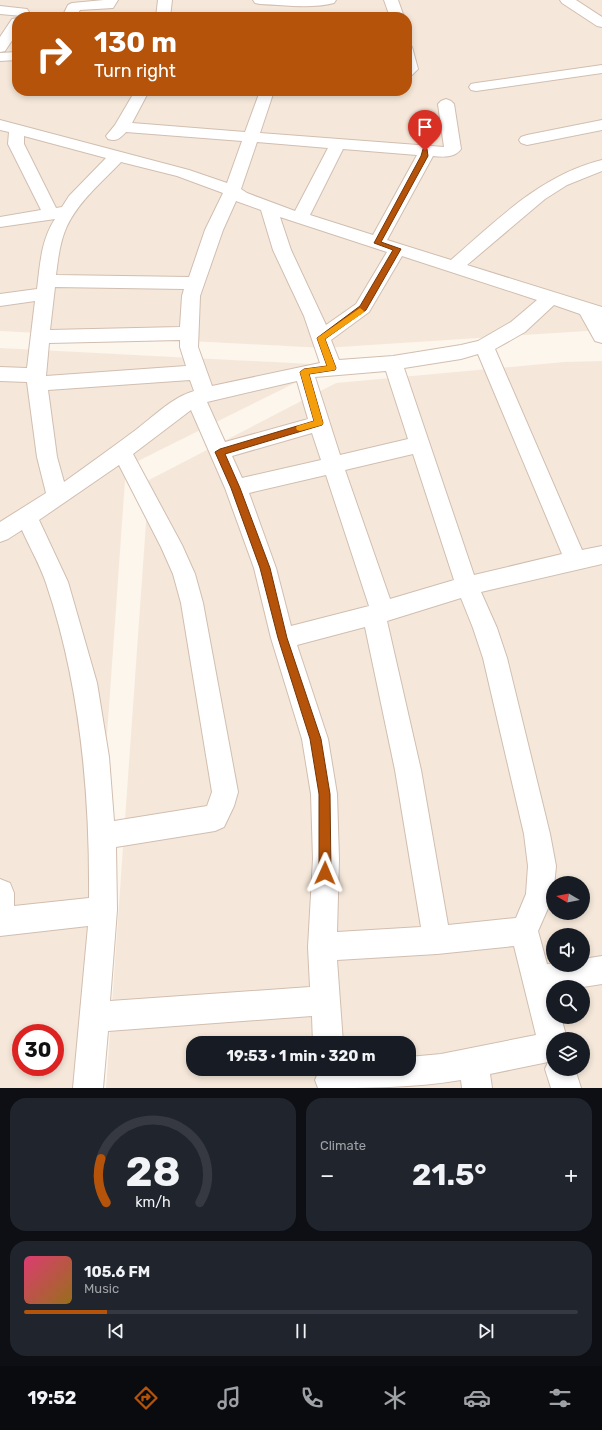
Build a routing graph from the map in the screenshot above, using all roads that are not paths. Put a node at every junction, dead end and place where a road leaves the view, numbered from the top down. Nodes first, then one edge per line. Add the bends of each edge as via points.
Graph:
1 (111, 0) edge
2 (165, 0) edge
3 (260, 0) edge
4 (330, 0) edge
5 (391, 0) edge
6 (567, 0) edge
7 (303, 4) edge
8 (0, 10) edge
9 (15, 12) edge
10 (71, 12) edge
11 (164, 12) edge
12 (395, 12) edge
13 (602, 23) edge
14 (12, 29) edge
15 (0, 48) edge
16 (12, 56) edge
17 (0, 57) edge
18 (602, 70) edge
19 (476, 87) dead end
20 (139, 96) edge
21 (264, 96) edge
22 (446, 104) dead end
23 (0, 125) edge
24 (602, 125) edge
25 (122, 127) junction
26 (17, 130) junction
27 (250, 136) junction
28 (527, 140) dead end
29 (338, 143) junction
30 (99, 151) junction
31 (425, 151) junction
32 (118, 156) junction
33 (602, 165) edge
34 (232, 191) junction
35 (269, 208) junction
36 (68, 211) junction
37 (51, 214) junction
38 (300, 218) junction
39 (0, 222) edge
40 (377, 243) junction
41 (397, 249) junction
42 (454, 267) junction
43 (196, 282) junction
44 (45, 288) junction
45 (550, 298) junction
46 (0, 300) edge
47 (594, 312) edge
48 (189, 333) junction
49 (602, 336) edge
50 (40, 337) junction
51 (321, 338) junction
52 (484, 346) junction
53 (393, 363) junction
54 (332, 368) junction
55 (197, 372) junction
56 (304, 372) junction
57 (0, 374) edge
58 (37, 380) junction
59 (200, 396) junction
60 (319, 423) junction
61 (420, 444) junction
62 (122, 452) junction
63 (220, 452) junction
64 (333, 464) junction
65 (236, 488) junction
66 (58, 496) junction
67 (26, 516) junction
68 (0, 533) edge
69 (602, 555) edge
70 (576, 561) junction
71 (467, 586) junction
72 (378, 613) junction
73 (283, 638) junction
74 (101, 836) junction
75 (0, 893) edge
76 (103, 910) junction
77 (0, 922) edge
78 (524, 931) junction
79 (437, 940) junction
80 (322, 947) junction
81 (602, 970) edge
82 (536, 980) junction
83 (325, 1000) junction
84 (94, 1017) junction
85 (550, 1032) edge
86 (328, 1036) edge
87 (546, 1049) edge
88 (475, 1075) edge
89 (562, 1076) edge
90 (330, 1079) edge
91 (88, 1088) edge
92 (566, 1088) edge

1 - 10 street via 108,5 77,6
2 - 11 street
3 - 7 street
4 - 7 street
5 - 12 street
6 - 13 street
8 - 9 street
14 - 15 street
16 - 17 street
18 - 19 street
20 - 25 street
21 - 27 street
22 - 31 street via 453,148 444,152
23 - 26 street
24 - 28 street
25 - 27 street
25 - 30 street
26 - 30 street
26 - 37 street via 16,144
27 - 29 street
27 - 34 street
29 - 31 street
29 - 38 street
30 - 32 street
31 - 40 street via 425,156
32 - 34 street via 183,173
32 - 36 street via 75,200
33 - 42 street via 578,174 540,194
34 - 35 street
34 - 43 street via 214,230
35 - 38 street
35 - 51 street via 282,250
36 - 37 street
36 - 44 street via 58,227 50,252
37 - 39 street
38 - 40 street
40 - 41 street
41 - 42 street
41 - 51 street via 363,308
42 - 45 street
43 - 44 street
43 - 48 street via 191,296
44 - 46 street
44 - 50 street
45 - 47 street
45 - 52 street via 518,327
47 - 49 street
48 - 50 street
48 - 55 street via 189,347
50 - 58 street
51 - 54 street
52 - 53 street
52 - 70 street
53 - 54 street
53 - 61 street
54 - 56 street
55 - 58 street
55 - 59 street
56 - 59 street
56 - 60 street
57 - 58 street
58 - 66 street via 47,457
59 - 62 street via 173,412
59 - 63 street
60 - 63 street
60 - 64 street
61 - 64 street
61 - 71 street
62 - 66 street
62 - 74 street via 184,574 192,602 224,792 215,818
63 - 65 street
64 - 65 street
64 - 72 street
65 - 73 street via 265,568
66 - 67 street
67 - 68 street
67 - 74 street via 57,582 84,683 96,757
69 - 70 street
70 - 71 street
71 - 72 street
71 - 78 street via 496,658 537,834 542,866 540,895
72 - 73 street
72 - 79 street
73 - 80 street via 315,739 324,794 326,859
74 - 76 street
75 - 77 street
76 - 77 street
76 - 84 street
78 - 79 street
78 - 82 street
79 - 80 street
80 - 83 street
81 - 82 street
82 - 85 street
83 - 84 street
83 - 86 street
84 - 91 street
87 - 88 street
88 - 90 street via 441,1068
89 - 92 street

